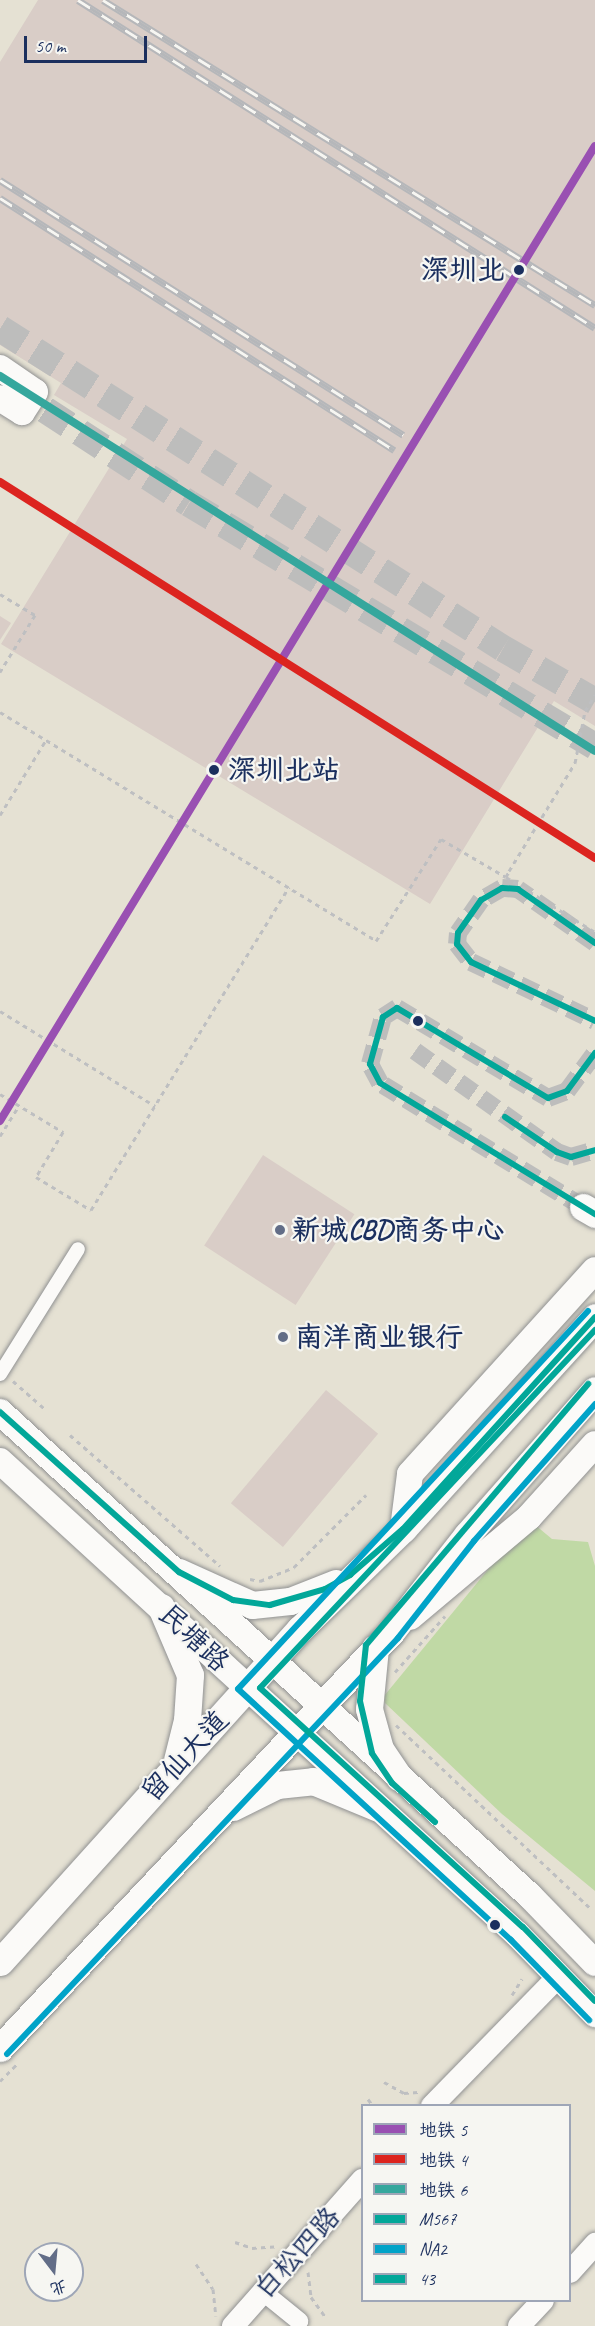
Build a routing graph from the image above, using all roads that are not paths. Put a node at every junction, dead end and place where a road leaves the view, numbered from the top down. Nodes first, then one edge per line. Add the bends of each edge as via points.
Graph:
1 (0, 368) edge
2 (0, 398) edge
3 (78, 1250) dead end
4 (595, 1270) edge
5 (595, 1317) edge
6 (4, 1375) edge
7 (595, 1390) edge
8 (0, 1412) edge
9 (595, 1444) edge
10 (0, 1461) edge
11 (123, 1521) junction
12 (403, 1528) junction
13 (98, 1550) junction
14 (179, 1572) junction
15 (350, 1575) junction
16 (161, 1607) junction
17 (383, 1640) junction
18 (271, 1661) junction
19 (247, 1689) junction
20 (319, 1704) junction
21 (294, 1731) junction
22 (176, 1764) junction
23 (399, 1777) junction
24 (378, 1808) junction
25 (204, 1829) junction
26 (0, 1962) edge
27 (595, 1963) edge
28 (559, 1976) junction
29 (595, 2014) edge
30 (0, 2048) edge
31 (434, 2104) edge
32 (361, 2182) edge
33 (595, 2244) edge
34 (571, 2271) edge
35 (262, 2292) junction
36 (542, 2302) edge
37 (299, 2321) dead end
38 (233, 2326) edge
39 (519, 2326) edge

1 - 2 main road via 34,392 22,412
3 - 6 street, bridge
4 - 12 main road via 410,1474
5 - 12 main road, 留仙大道
7 - 17 main road via 467,1535
8 - 11 main road, 民塘路
9 - 17 main road via 521,1524
10 - 13 main road, 民塘路
11 - 13 main road
11 - 14 main road, 民塘路
12 - 15 main road, 留仙大道
13 - 16 main road, 民塘路
14 - 15 main road via 252,1605 290,1601
14 - 18 main road, 民塘路
15 - 18 main road, 留仙大道
16 - 19 main road, 民塘路
16 - 22 main road via 190,1675 188,1720
17 - 20 main road
17 - 23 main road via 369,1709 381,1749
18 - 19 main road, 留仙大道
18 - 20 main road, 民塘路
19 - 21 main road, 民塘路
19 - 22 main road, 留仙大道
20 - 21 main road
20 - 23 main road, 民塘路
21 - 24 main road, 民塘路
21 - 25 main road
22 - 26 main road, 留仙大道
23 - 27 main road, 民塘路
24 - 25 main road via 331,1785 296,1780 255,1794
24 - 28 main road, 民塘路
25 - 30 main road
28 - 29 main road, 民塘路
28 - 31 street
32 - 35 street, 白松四路
33 - 34 street
35 - 37 street
35 - 38 street, 白松四路
36 - 39 street

